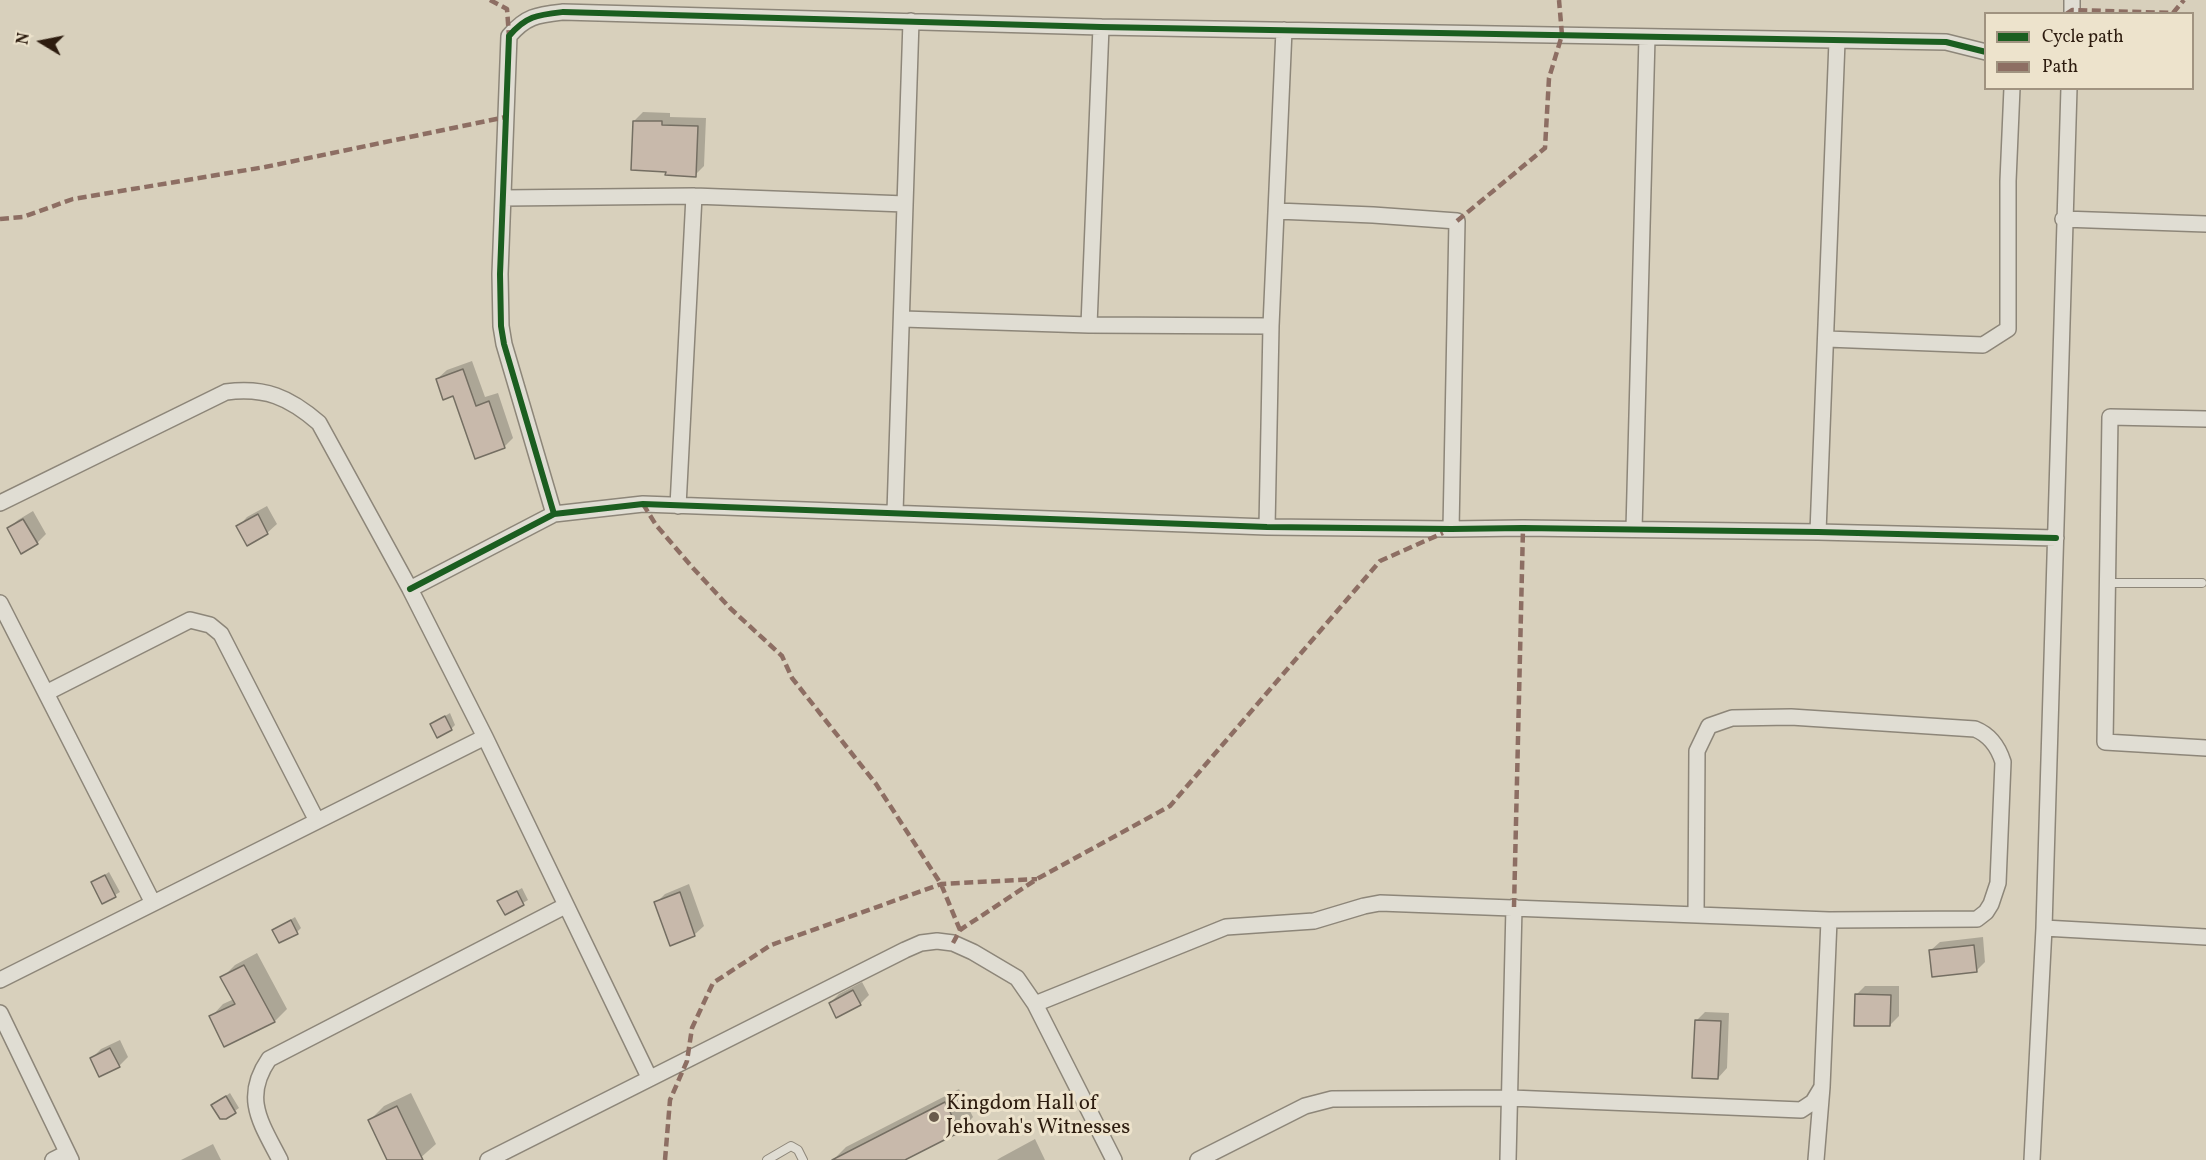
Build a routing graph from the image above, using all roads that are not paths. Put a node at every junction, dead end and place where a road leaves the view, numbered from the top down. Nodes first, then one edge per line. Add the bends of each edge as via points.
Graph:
1 (911, 21) junction
2 (1101, 27) junction
3 (1284, 30) junction
4 (1647, 37) junction
5 (1837, 41) junction
6 (1984, 51) edge
7 (2012, 90) edge
8 (2069, 90) edge
9 (694, 195) junction
10 (504, 198) junction
11 (905, 204) junction
12 (1277, 211) junction
13 (2063, 219) junction
14 (2206, 224) edge
15 (903, 319) junction
16 (1089, 325) junction
17 (1271, 326) junction
18 (1827, 339) junction
19 (2206, 419) edge
20 (0, 503) edge
21 (678, 506) junction
22 (895, 512) junction
23 (555, 514) junction
24 (1267, 528) junction
25 (1451, 529) junction
26 (1634, 530) junction
27 (1818, 532) junction
28 (2056, 538) junction
29 (2107, 583) junction
30 (2202, 583) dead end
31 (410, 589) junction
32 (0, 603) edge
33 (46, 693) junction
34 (485, 737) junction
35 (2206, 747) edge
36 (317, 821) junction
37 (153, 903) junction
38 (565, 906) junction
39 (1514, 907) junction
40 (1696, 915) junction
41 (1829, 920) junction
42 (2044, 928) junction
43 (2206, 937) edge
44 (0, 980) edge
45 (1035, 1004) junction
46 (0, 1013) edge
47 (649, 1077) junction
48 (1822, 1088) junction
49 (1511, 1098) junction
50 (69, 1156) edge
51 (53, 1160) edge
52 (280, 1160) edge
53 (488, 1160) edge
54 (767, 1160) edge
55 (803, 1160) edge
56 (1114, 1160) edge
57 (1198, 1160) edge
58 (1508, 1160) edge
59 (1816, 1160) edge
60 (2032, 1160) edge

1 - 2 street
1 - 10 street via 563,12 535,15 508,36
1 - 11 street
2 - 3 street
2 - 16 street
3 - 4 street
3 - 12 street
4 - 5 street
4 - 26 street
5 - 6 street via 1947,42
5 - 18 street
7 - 18 street via 2008,329 1983,345
8 - 13 street
9 - 10 street
9 - 11 street
9 - 21 street
10 - 23 street via 502,335
11 - 15 street
12 - 17 street
12 - 25 street via 1457,221
13 - 14 street
13 - 28 street
15 - 16 street
15 - 22 street
16 - 17 street
17 - 24 street
18 - 27 street
19 - 29 street via 2110,417
20 - 31 street via 226,392 261,392 294,404 319,423
21 - 22 street
21 - 23 street via 643,504
22 - 24 street
23 - 31 street
24 - 25 street
25 - 26 street
26 - 27 street
27 - 28 street
28 - 42 street
29 - 30 lane
29 - 35 street via 2104,742
31 - 34 street
32 - 33 street
33 - 36 street via 190,620 210,625 221,634
33 - 37 street
34 - 36 street
34 - 38 street
36 - 37 street
37 - 44 street
38 - 47 street
38 - 52 street via 269,1059 259,1073 256,1105
39 - 40 street
39 - 45 street via 1380,903 1314,921 1226,927
39 - 49 street
40 - 41 street
40 - 41 street via 1697,752 1709,726 1732,718 1791,717 1975,729 1988,737 2000,751 2002,762 1998,883 1986,912 1977,919
41 - 48 street
42 - 43 street
42 - 60 street
45 - 47 street via 1017,978 973,952 945,942 921,943
45 - 56 street
46 - 50 street
47 - 53 street
48 - 49 street via 1813,1102 1801,1110
48 - 59 street
49 - 57 street via 1332,1099 1305,1106
49 - 58 street
50 - 51 street
54 - 55 lane via 791,1146

